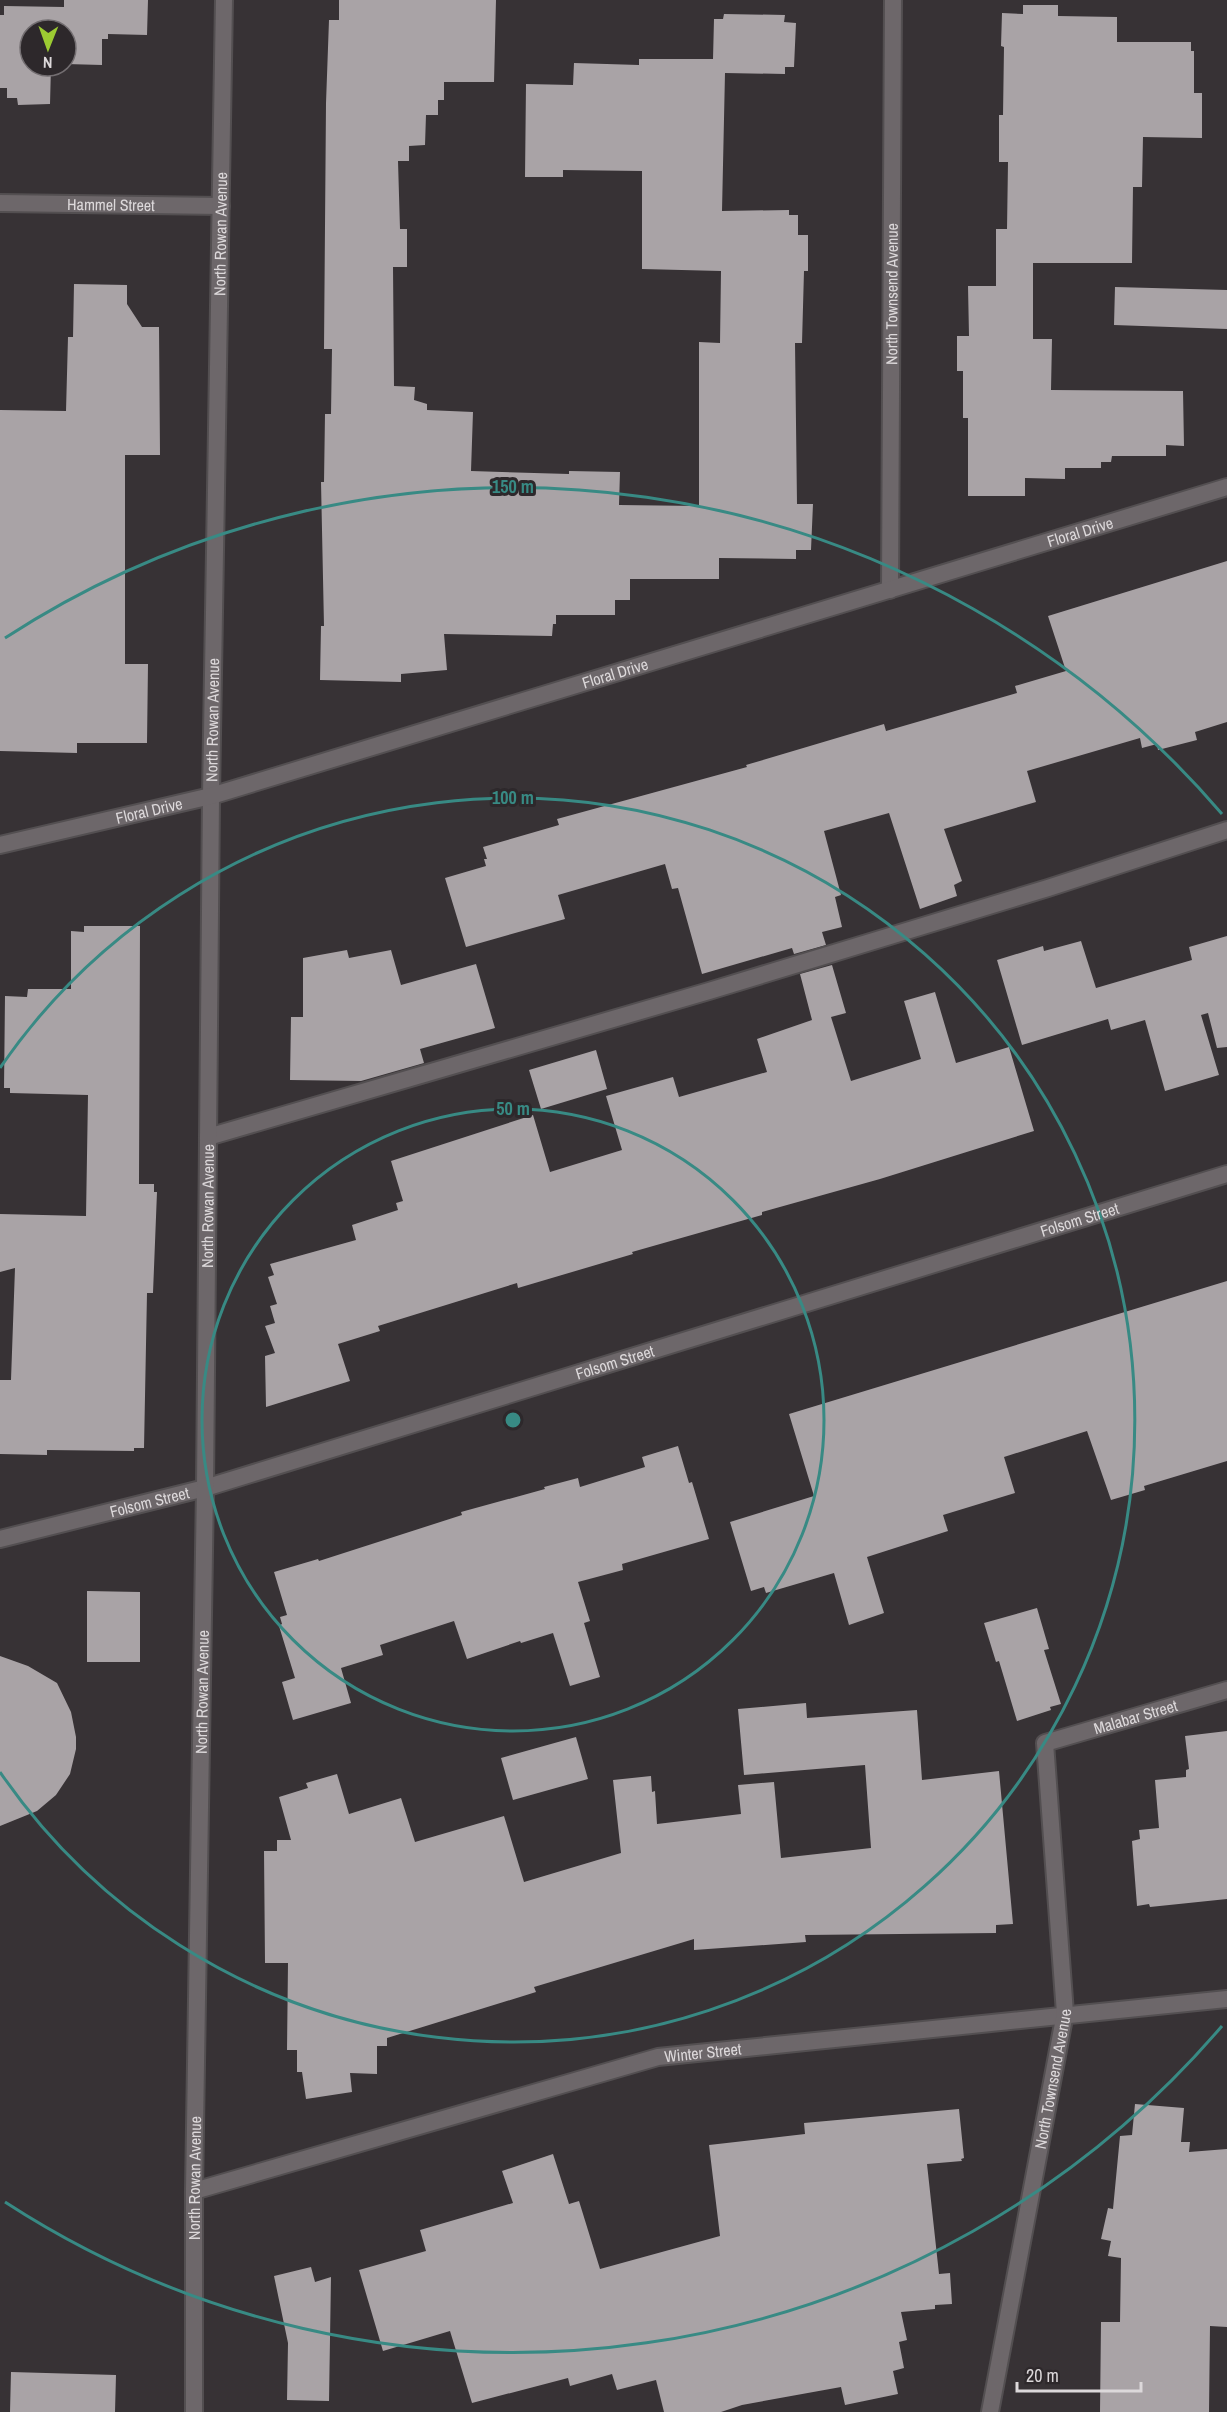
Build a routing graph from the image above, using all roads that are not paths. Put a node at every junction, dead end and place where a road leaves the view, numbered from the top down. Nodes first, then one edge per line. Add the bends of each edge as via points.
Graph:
1 (224, 0) edge
2 (893, 0) edge
3 (0, 203) edge
4 (220, 206) junction
5 (1227, 487) edge
6 (890, 590) junction
7 (211, 796) junction
8 (1227, 830) edge
9 (0, 845) edge
10 (208, 1137) junction
11 (1227, 1174) edge
12 (205, 1488) junction
13 (0, 1539) edge
14 (1227, 1690) edge
15 (1045, 1743) joint
16 (1227, 1998) edge
17 (1065, 2013) junction
18 (194, 2191) junction
19 (194, 2412) edge
20 (990, 2412) edge

1 - 4 street, North Rowan Avenue
2 - 6 street, North Townsend Avenue
3 - 4 street, Hammel Street
4 - 7 street, North Rowan Avenue
5 - 6 street, Floral Drive
6 - 7 street, Floral Drive
7 - 9 street, Floral Drive
7 - 10 street, North Rowan Avenue
8 - 10 street via 992,906
10 - 12 street, North Rowan Avenue
11 - 12 street, Folsom Street
12 - 13 street, Folsom Street
12 - 18 street, North Rowan Avenue
14 - 15 street, Malabar Street
15 - 17 street, North Townsend Avenue
16 - 17 street, Winter Street
17 - 18 street, Winter Street via 658,2057
17 - 20 street, North Townsend Avenue
18 - 19 street, North Rowan Avenue

